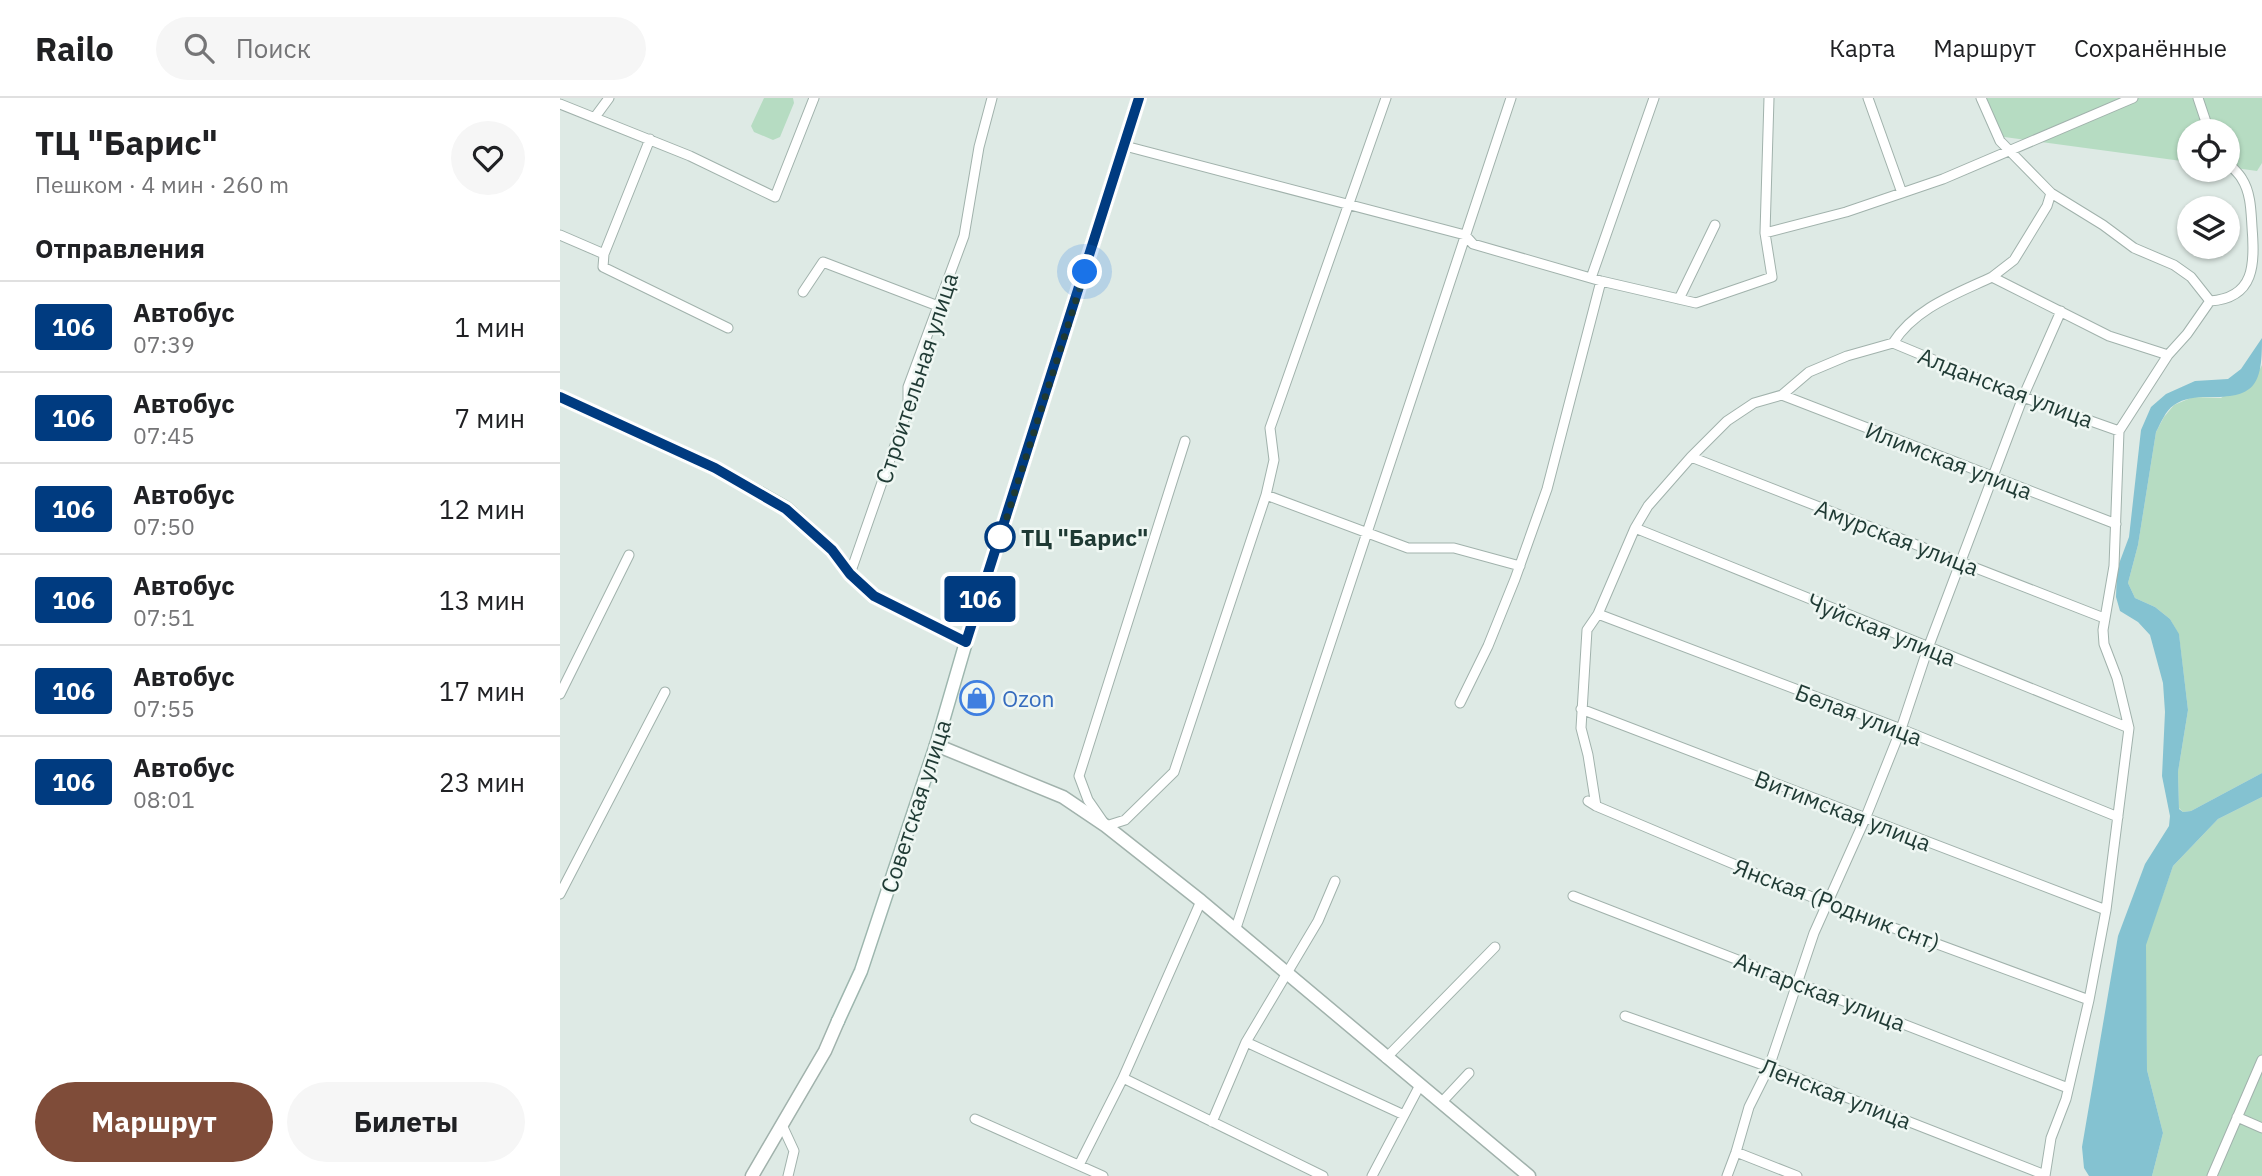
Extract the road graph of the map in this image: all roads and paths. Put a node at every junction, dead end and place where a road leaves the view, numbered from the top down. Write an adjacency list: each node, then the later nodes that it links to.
1 (609, 98): 14 (street)
2 (814, 98): 16 (street)
3 (992, 98): 33 (street, Строительная улица)
4 (1139, 98): 17 (main road, Советская улица)
5 (1386, 98): 22 (street)
6 (1511, 98): 26 (street)
7 (1654, 98): 29 (street)
8 (1769, 98): 24 (street)
9 (1868, 98): 20 (street)
10 (1980, 98): 18 (street)
11 (2133, 98): 18 (street)
12 (2198, 98): 15 (street)
13 (560, 104): 14 (street)
14 (595, 117): 16 (street)
15 (2205, 119)
16 (650, 139): 27 (street)
17 (1125, 146): 22 (street); 55 (main road, Советская улица)
18 (2010, 150): 20 (street); 21 (street)
19 (2240, 176): 32 (street)
20 (1902, 193): 24 (street)
21 (2050, 193): 28 (street); 32 (street)
22 (1350, 204): 26 (street); 45 (street)
23 (1715, 225): 31 (street)
24 (1765, 233): 31 (street)
25 (560, 235): 27 (street)
26 (1465, 235): 29 (street); 48 (street)
27 (604, 254): 35 (street)
28 (1992, 277): 34 (street); 36 (street)
29 (1596, 279): 31 (street); 51 (street)
30 (803, 292): 33 (street)
31 (1679, 299)
32 (2210, 301): 37 (street)
33 (938, 306): 52 (street, Строительная улица)
34 (2061, 312): 37 (street); 40 (street)
35 (728, 328)
36 (1893, 343): 38 (street); 40 (street, Алданская улица)
37 (2168, 355): 41 (street)
38 (1782, 396): 43 (street); 44 (street, Илимская улица)
39 (560, 397): 52 (main road)
40 (2023, 397): 41 (street, Алданская улица); 44 (street)
41 (2119, 431): 46 (street)
42 (1185, 440): 66 (street)
43 (1691, 457): 47 (street); 50 (street, Амурская улица)
44 (1993, 478): 46 (street, Илимская улица); 50 (street)
45 (1266, 495): 48 (street); 66 (street)
46 (2116, 524): 54 (street)
47 (1635, 528): 53 (street); 56 (street, Чуйская улица)
48 (1366, 532): 51 (street); 73 (street)
49 (629, 555): 58 (street)
50 (1961, 562): 54 (street, Амурская улица); 56 (street)
51 (1520, 566): 59 (street)
52 (850, 574): 55 (main road)
53 (1598, 614): 60 (street); 62 (street, Белая улица)
54 (2104, 618): 61 (street)
55 (966, 642): 63 (main road, Советская улица)
56 (1928, 648): 61 (street, Чуйская улица); 62 (street)
57 (665, 692): 68 (street)
58 (560, 694)
59 (1460, 703)
60 (1581, 709): 65 (street, Витимская улица); 71 (street, Янская (Родник снт))
61 (2129, 728): 64 (street)
62 (1901, 730): 64 (street, Белая улица); 65 (street)
63 (936, 745): 66 (main road); 92 (main road, Советская улица)
64 (2118, 817): 72 (street)
65 (1865, 819): 71 (street); 72 (street, Витимская улица)
66 (1106, 826): 70 (main road)
67 (1335, 881): 75 (street)
68 (560, 894)
69 (1573, 896): 76 (street, Ангарская улица)
70 (1201, 901): 73 (main road); 84 (street)
71 (1826, 903): 76 (street); 77 (street, Янская (Родник снт))
72 (2106, 910): 77 (street)
73 (1235, 930): 75 (main road)
74 (1495, 947): 80 (street)
75 (1287, 973): 79 (street); 80 (main road)
76 (1797, 982): 82 (street); 86 (street, Ангарская улица)
77 (2089, 1000): 86 (street)
78 (1625, 1016): 82 (street, Ленская улица)
79 (1247, 1042): 88 (street); 91 (street)
80 (1386, 1058): 85 (main road)
81 (2262, 1060): 89 (street)
82 (1769, 1067): 94 (street); 96 (street, Ленская улица)
83 (1469, 1073): 87 (street)
84 (1123, 1078): 91 (street); 95 (street)
85 (1420, 1085): 87 (main road); 88 (street)
86 (2068, 1088): 96 (street)
87 (1441, 1102): 103 (main road)
88 (1405, 1115): 102 (street)
89 (2237, 1117): 93 (street); 97 (street)
90 (975, 1119): 95 (street)
91 (1212, 1122): 101 (street)
92 (782, 1125): 98 (main road, Советская улица); 99 (street)
93 (2262, 1128)
94 (1737, 1152): 104 (street); 105 (street)
95 (1079, 1165): 100 (street)
96 (2045, 1175)
97 (2214, 1175)
98 (752, 1176)
99 (788, 1176)
100 (1103, 1176)
101 (1323, 1176)
102 (1372, 1176)
103 (1529, 1176)
104 (1727, 1176)
105 (1797, 1176)

